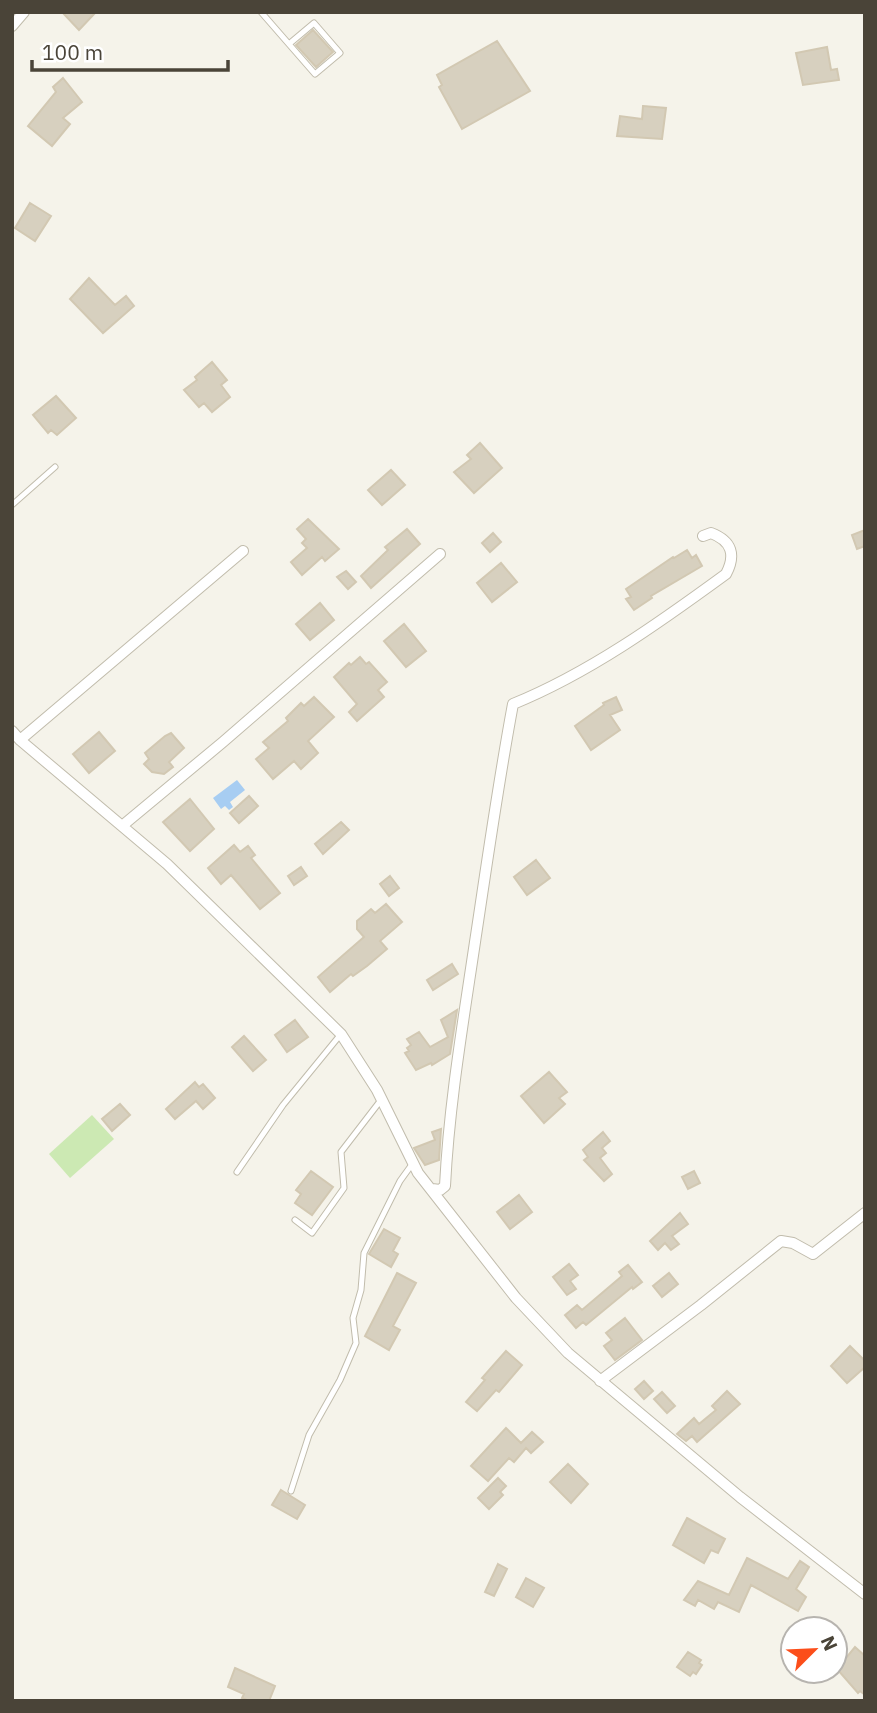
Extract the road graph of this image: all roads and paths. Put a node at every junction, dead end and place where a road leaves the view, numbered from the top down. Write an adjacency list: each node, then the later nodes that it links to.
1 (24, 12): 3 (street)
2 (261, 12): 4 (lane)
3 (12, 26)
4 (289, 44): 4 (lane)
5 (55, 467): 6 (lane)
6 (12, 505)
7 (703, 536): 17 (street)
8 (243, 551): 11 (street)
9 (440, 554): 12 (street)
10 (12, 731): 11 (street)
11 (20, 740): 12 (street)
12 (122, 826): 13 (street)
13 (341, 1034): 14 (street); 16 (lane)
14 (381, 1100): 15 (street); 19 (lane)
15 (413, 1163): 17 (street); 21 (lane)
16 (237, 1172)
17 (432, 1189): 20 (street)
18 (865, 1213): 20 (street)
19 (295, 1220)
20 (600, 1381): 22 (street)
21 (291, 1491)
22 (865, 1594)

